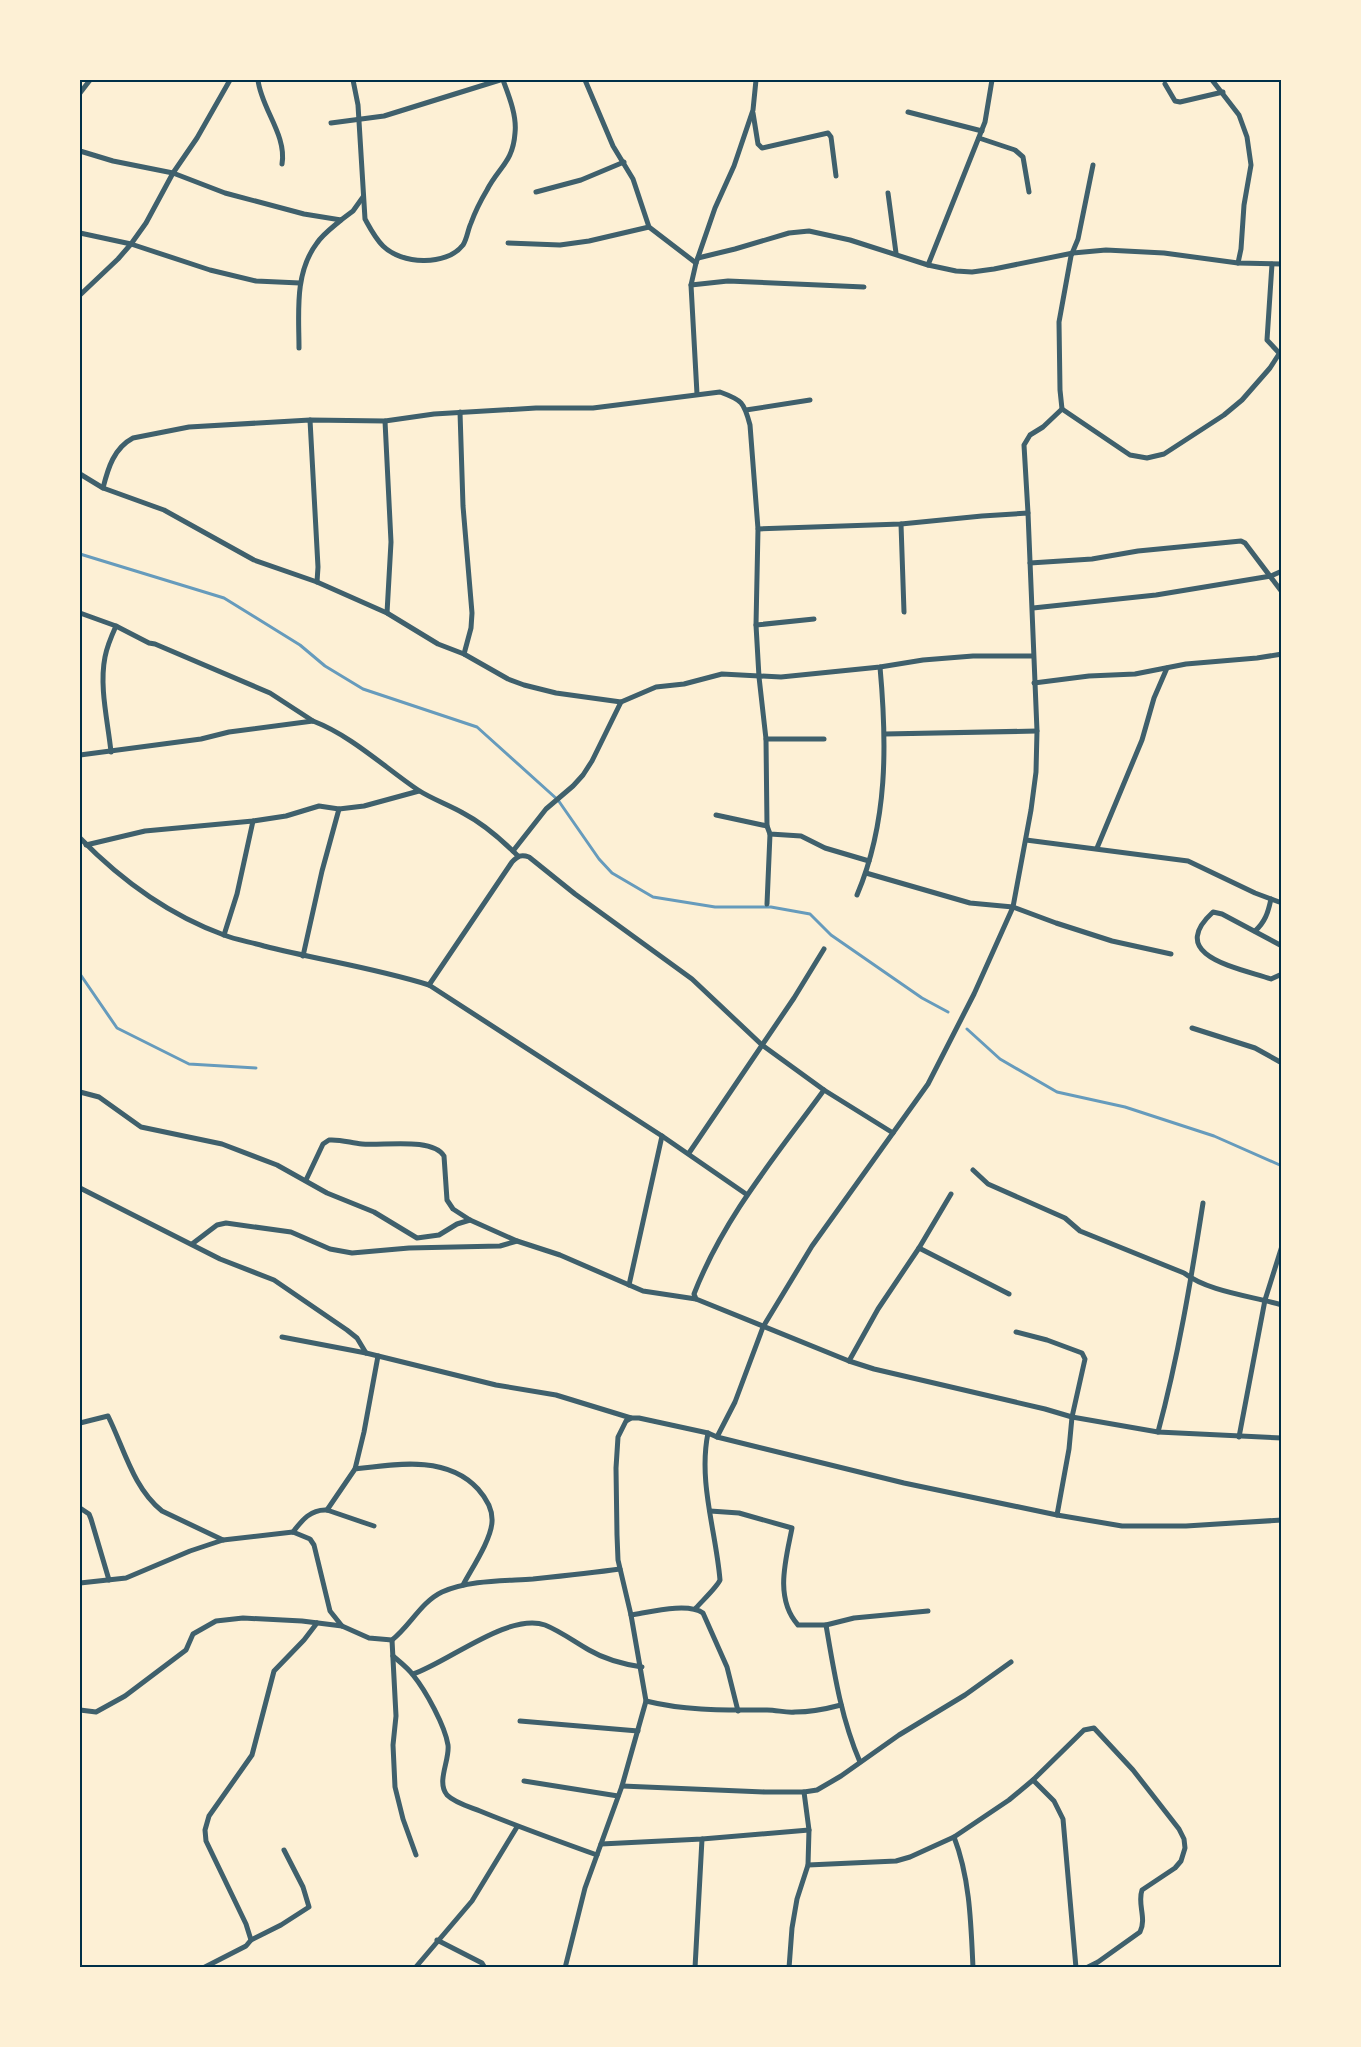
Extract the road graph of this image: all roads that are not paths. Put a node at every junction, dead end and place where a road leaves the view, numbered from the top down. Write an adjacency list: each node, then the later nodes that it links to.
1 (88, 80): 12 (street)
2 (230, 80): 23 (street)
3 (258, 80): 21 (street)
4 (352, 80): 15 (street)
5 (502, 80): 15 (street); 28 (street)
6 (585, 80): 20 (street)
7 (756, 80): 13 (street)
8 (992, 80): 17 (street)
9 (1212, 80): 11 (street)
10 (1165, 84): 11 (street)
11 (1223, 92): 37 (street)
12 (80, 93)
13 (753, 110): 24 (street); 36 (street)
14 (908, 112): 17 (street)
15 (358, 119): 16 (street); 28 (street)
16 (331, 123)
17 (982, 131): 18 (street)
18 (979, 138): 26 (street); 40 (street)
19 (80, 152): 23 (street)
20 (624, 162): 25 (street); 30 (street)
21 (282, 164)
22 (1093, 165): 34 (street)
23 (173, 173): 29 (street); 33 (street)
24 (836, 176)
25 (536, 192)
26 (1029, 192)
27 (888, 194): 35 (street)
28 (363, 197): 29 (street)
29 (341, 220): 41 (street)
30 (649, 228): 32 (street); 36 (street)
31 (80, 233): 33 (street)
32 (508, 243)
33 (131, 244): 41 (street); 44 (street)
34 (1073, 252): 37 (street); 40 (street); 49 (street)
35 (896, 253): 36 (street); 40 (street)
36 (697, 260): 42 (street)
37 (1238, 263): 38 (street)
38 (1272, 264): 39 (street); 46 (street)
39 (1281, 264)
40 (928, 265)
41 (300, 283): 45 (street)
42 (692, 285): 43 (street); 47 (street)
43 (864, 287)
44 (80, 295)
45 (299, 348)
46 (1280, 354): 49 (street)
47 (697, 394): 50 (street); 51 (street)
48 (810, 400): 50 (street)
49 (1062, 409): 56 (street)
50 (746, 410): 58 (street)
51 (460, 412): 53 (street); 71 (street)
52 (310, 420): 53 (street); 55 (street); 62 (street)
53 (385, 421): 65 (street)
54 (80, 474): 55 (street)
55 (103, 488): 62 (street)
56 (1028, 513): 57 (street); 59 (street)
57 (901, 524): 58 (street); 66 (street)
58 (758, 529): 69 (street)
59 (1030, 563): 61 (street); 64 (street)
60 (1281, 571): 61 (street)
61 (1271, 576): 63 (street); 64 (street)
62 (317, 582): 65 (street)
63 (1281, 592)
64 (1033, 608): 73 (street)
65 (387, 612): 71 (street)
66 (904, 612)
67 (80, 613): 70 (street)
68 (814, 619): 69 (street)
69 (756, 625): 76 (street)
70 (116, 626): 79 (street); 84 (street)
71 (464, 654): 78 (street)
72 (1281, 654): 75 (street)
73 (1033, 656): 74 (street); 77 (street)
74 (880, 667): 76 (street); 81 (street)
75 (1167, 668): 77 (street); 95 (street)
76 (759, 677): 78 (street); 83 (street)
77 (1034, 683): 80 (street)
78 (621, 702): 96 (street)
79 (314, 721): 84 (street); 86 (street)
80 (1037, 731): 81 (street); 93 (street)
81 (885, 734): 97 (street)
82 (824, 739): 83 (street)
83 (766, 740): 90 (street)
84 (111, 752): 85 (street)
85 (80, 754)
86 (419, 791): 87 (street); 96 (street)
87 (339, 809): 89 (street); 109 (street)
88 (716, 814): 90 (street)
89 (253, 821): 94 (street); 105 (street)
90 (767, 826): 91 (street)
91 (770, 834): 97 (street); 102 (street)
92 (80, 838): 94 (street)
93 (1026, 840): 95 (street); 103 (street)
94 (86, 844): 105 (street)
95 (1097, 848): 100 (street)
96 (516, 853): 111 (street); 113 (street)
97 (869, 861): 98 (street)
98 (866, 873): 99 (street); 103 (street)
99 (857, 895)
100 (1271, 899): 101 (street); 104 (street)
101 (1281, 903)
102 (767, 904)
103 (1013, 907): 108 (street); 117 (street)
104 (1255, 931): 106 (street); 110 (street)
105 (224, 935): 109 (street)
106 (1281, 946)
107 (824, 949): 113 (street)
108 (1171, 954)
109 (303, 956): 111 (street)
110 (1281, 974)
111 (429, 985): 118 (street)
112 (1192, 1028): 114 (street)
113 (762, 1045): 115 (street); 119 (street)
114 (1281, 1063)
115 (824, 1090): 117 (street); 123 (street)
116 (80, 1092): 121 (street)
117 (893, 1133): 137 (street)
118 (662, 1136): 119 (street); 132 (street)
119 (689, 1153): 123 (street)
120 (973, 1170): 131 (street)
121 (306, 1180): 126 (street); 126 (street)
122 (80, 1188): 128 (street)
123 (746, 1194): 134 (street)
124 (951, 1194): 130 (street)
125 (1203, 1203): 131 (street)
126 (470, 1220): 127 (street)
127 (517, 1241): 128 (street); 132 (street)
128 (192, 1244): 140 (street)
129 (1281, 1246): 135 (street)
130 (919, 1248): 133 (street); 142 (street)
131 (1191, 1279): 135 (street); 146 (street)
132 (629, 1285): 134 (street)
133 (1009, 1294)
134 (696, 1299): 137 (street)
135 (1265, 1300): 136 (street); 149 (street)
136 (1281, 1305)
137 (763, 1327): 142 (street); 148 (street)
138 (1016, 1332): 143 (street)
139 (282, 1337): 140 (street)
140 (366, 1353): 141 (street)
141 (378, 1356): 144 (street); 151 (street)
142 (849, 1361): 143 (street)
143 (1072, 1417): 146 (street); 155 (street)
144 (631, 1418): 147 (street); 160 (street)
145 (80, 1423): 159 (street)
146 (1158, 1432): 149 (street)
147 (708, 1433): 148 (street); 154 (street)
148 (717, 1437): 155 (street)
149 (1239, 1437): 150 (street)
150 (1281, 1438)
151 (355, 1469): 153 (street); 163 (street)
152 (80, 1508): 161 (street)
153 (327, 1510): 157 (street); 158 (street)
154 (710, 1511): 164 (street); 168 (street)
155 (1057, 1515): 156 (street)
156 (1281, 1520)
157 (374, 1526)
158 (293, 1532): 159 (street); 169 (street)
159 (223, 1540): 161 (street)
160 (620, 1569): 163 (street); 166 (street)
161 (110, 1580): 162 (street)
162 (80, 1583)
163 (463, 1585): 170 (street)
164 (696, 1608): 166 (street); 178 (street)
165 (928, 1611): 168 (street)
166 (631, 1615): 173 (street)
167 (317, 1623): 169 (street); 177 (street); 196 (street)
168 (826, 1625): 176 (street)
169 (342, 1626): 170 (street)
170 (392, 1640): 171 (street)
171 (393, 1656): 174 (street); 193 (street)
172 (1011, 1662): 181 (street)
173 (642, 1667): 174 (street); 175 (street)
174 (413, 1674): 187 (street)
175 (646, 1701): 178 (street); 180 (street)
176 (841, 1705): 178 (street); 181 (street)
177 (80, 1710)
178 (738, 1711)
179 (520, 1721): 180 (street)
180 (638, 1731): 184 (street)
181 (860, 1762): 185 (street)
182 (1033, 1780): 189 (street); 205 (street); 206 (street)
183 (524, 1781): 186 (street)
184 (622, 1786): 185 (street); 186 (street)
185 (804, 1792): 188 (street)
186 (618, 1796): 191 (street)
187 (517, 1827): 194 (street); 197 (street)
188 (809, 1830): 190 (street); 195 (street)
189 (954, 1837): 195 (street); 204 (street)
190 (702, 1839): 191 (street); 202 (street)
191 (601, 1844): 194 (street)
192 (284, 1850): 196 (street)
193 (416, 1855)
194 (597, 1855): 201 (street)
195 (808, 1865): 203 (street)
196 (251, 1940): 198 (street)
197 (437, 1940): 199 (street); 200 (street)
198 (203, 1968)
199 (416, 1968)
200 (485, 1968)
201 (565, 1968)
202 (695, 1968)
203 (789, 1968)
204 (973, 1968)
205 (1076, 1968)
206 (1086, 1968)

